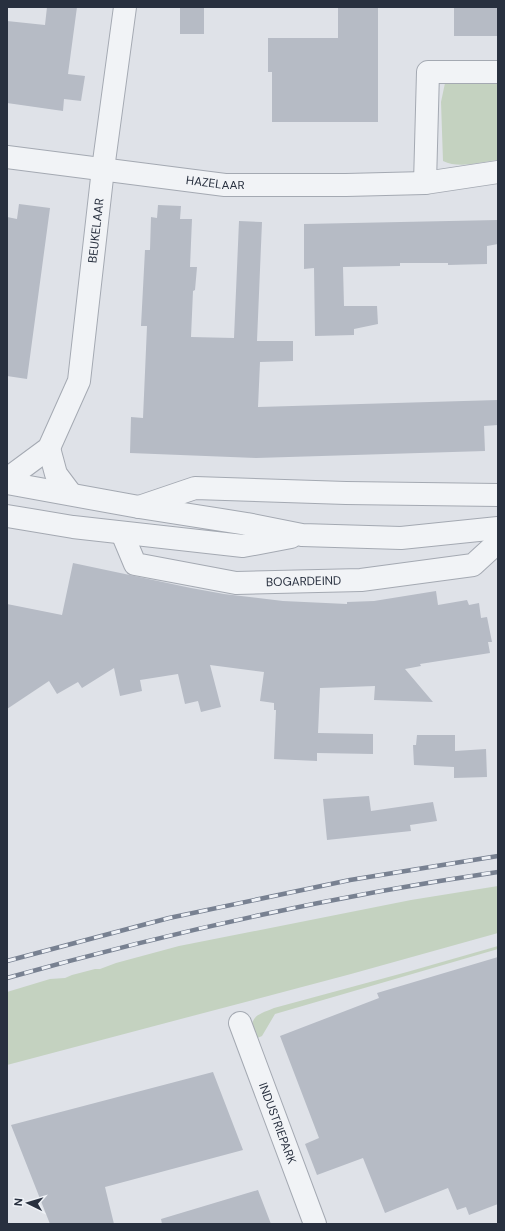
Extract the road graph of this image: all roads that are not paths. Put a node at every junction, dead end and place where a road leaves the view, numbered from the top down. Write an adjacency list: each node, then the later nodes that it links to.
1 (125, 7): 4 (street, BEUKELAAR)
2 (498, 72): 6 (street)
3 (7, 157): 4 (street, HAZELAAR)
4 (103, 169): 6 (street, HAZELAAR); 7 (street, BEUKELAAR)
5 (498, 172): 6 (street, HAZELAAR)
6 (426, 183)
7 (49, 448): 8 (street, BEUKELAAR); 10 (street)
8 (7, 479)
9 (7, 482): 10 (street)
10 (71, 494): 12 (street)
11 (498, 495): 12 (street)
12 (139, 507): 16 (street)
13 (7, 516): 15 (street)
14 (498, 528): 16 (street)
15 (122, 533): 16 (street); 17 (street, BOGARDEIND)
16 (302, 535)
17 (498, 542)
18 (240, 1023): 19 (street, INDUSTRIEPARK)
19 (315, 1224)

